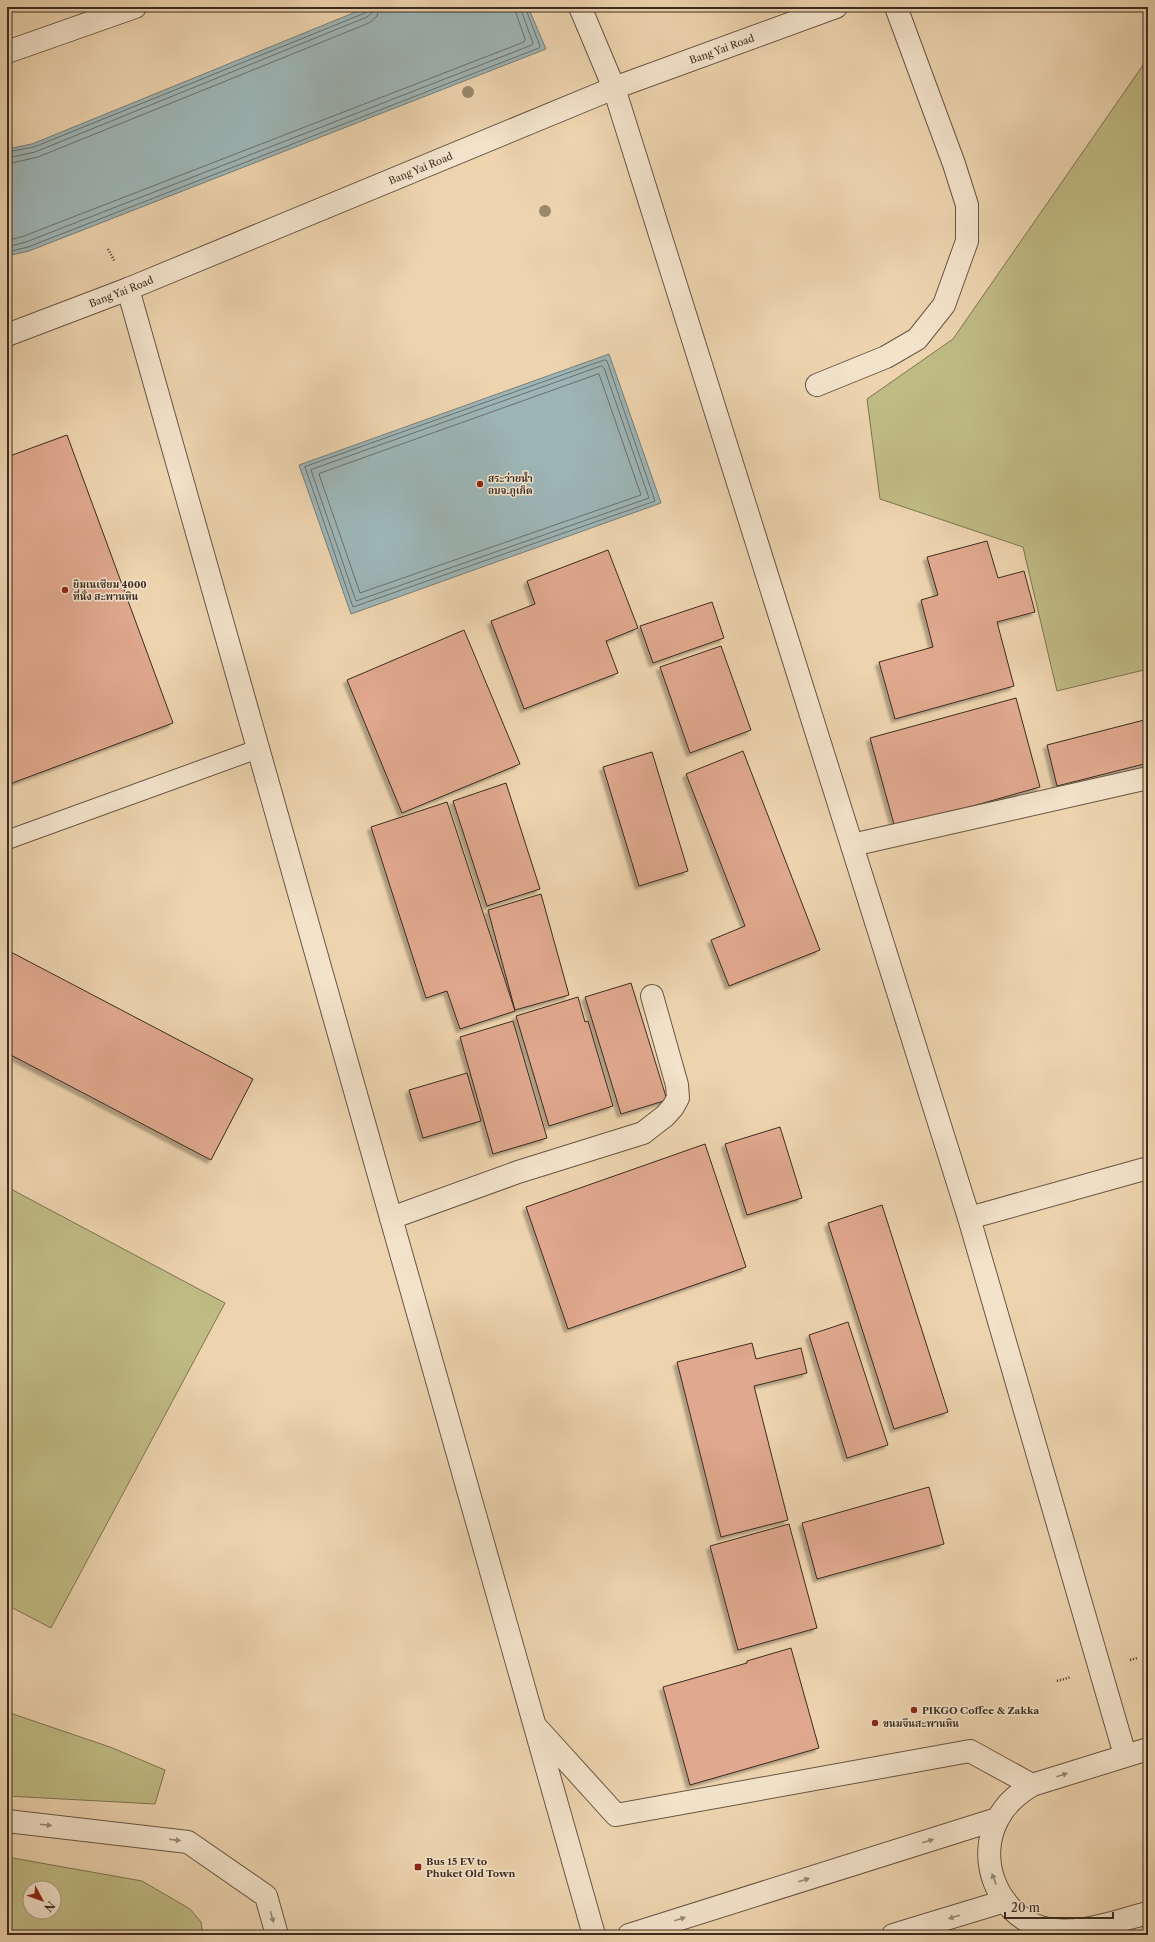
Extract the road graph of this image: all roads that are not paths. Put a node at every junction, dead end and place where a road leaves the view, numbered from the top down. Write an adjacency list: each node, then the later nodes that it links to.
1 (135, 7): 5 (street)
2 (580, 7): 6 (street)
3 (836, 7): 6 (street, Bang Yai Road)
4 (896, 7): 9 (street)
5 (7, 52)
6 (614, 88): 7 (street, Bang Yai Road); 13 (street)
7 (128, 289): 8 (street, Bang Yai Road); 10 (street)
8 (7, 335)
9 (818, 385)
10 (258, 749): 12 (lane); 16 (street)
11 (1148, 778): 13 (street)
12 (7, 840)
13 (852, 845): 17 (street)
14 (652, 996): 16 (street)
15 (1148, 1168): 17 (street)
16 (391, 1218): 18 (street)
17 (969, 1218): 20 (street)
18 (534, 1725): 21 (street); 27 (street)
19 (1148, 1749): 20 (street)
20 (1125, 1755): 21 (street, one-way to 20)
21 (1032, 1785): 22 (street)
22 (997, 1819): 24 (street, one-way to 22); 28 (street, one-way to 22)
23 (7, 1821): 26 (street, one-way to 26)
24 (1005, 1901): 25 (street); 29 (street, one-way to 29)
25 (1148, 1913)
26 (277, 1935)
27 (594, 1935)
28 (629, 1935)
29 (893, 1935)

